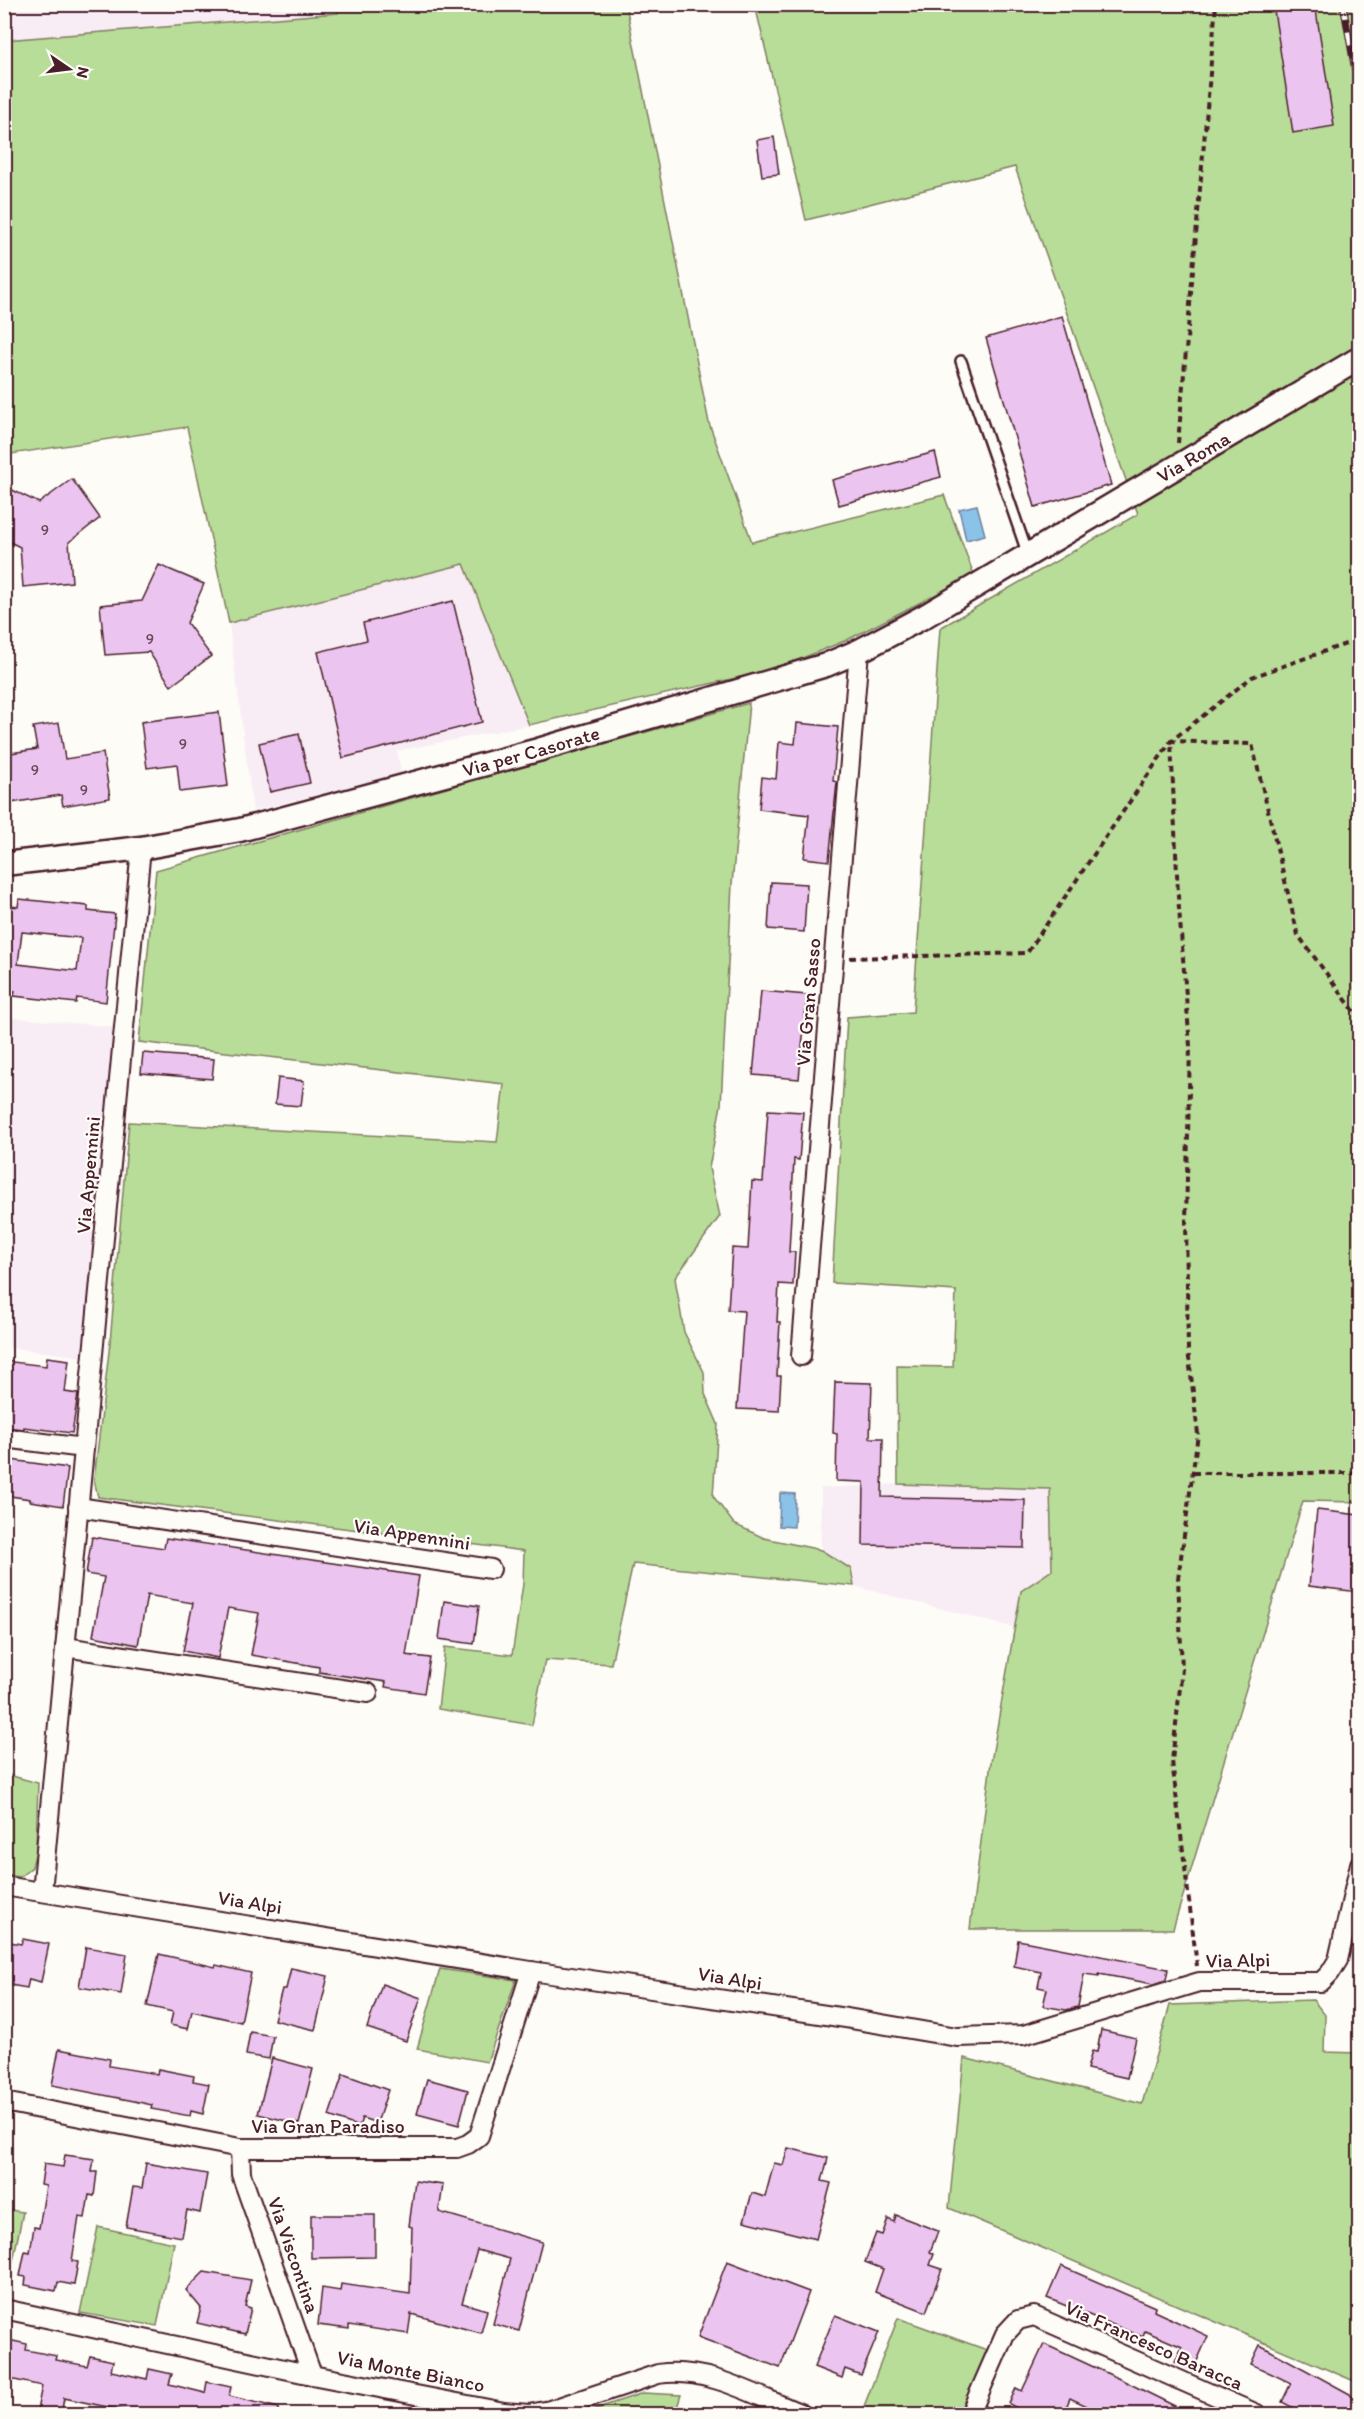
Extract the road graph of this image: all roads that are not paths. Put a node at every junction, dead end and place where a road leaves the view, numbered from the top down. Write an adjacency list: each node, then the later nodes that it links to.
1 (1359, 358): 3 (street, Via Roma)
2 (961, 361): 3 (lane)
3 (1028, 555): 4 (street, Via per Casorate)
4 (859, 651): 5 (street, Via per Casorate); 7 (street, Via Gran Sasso)
5 (141, 848): 6 (street, Via per Casorate); 9 (street, Via Appennini)
6 (4, 864)
7 (801, 1356)
8 (4, 1438): 9 (street)
9 (84, 1448): 10 (street, Via Appennini)
10 (78, 1507): 11 (street, Via Appennini); 12 (street, Via Appennini)
11 (491, 1569)
12 (65, 1647): 13 (street); 16 (street, Via Appennini)
13 (368, 1693)
14 (1359, 1864): 17 (street, Via Alpi)
15 (4, 1886): 16 (street, Via Alpi)
16 (42, 1892): 17 (street, Via Alpi)
17 (531, 1971): 19 (street, Via Gran Paradiso)
18 (4, 2102): 19 (street, Via Gran Paradiso)
19 (240, 2148): 21 (street, Via Viscontina)
20 (4, 2309): 21 (street, Via Monte Bianco)
21 (312, 2375): 22 (street, Via Monte Bianco)
22 (802, 2415)
23 (970, 2415): 24 (street, Via Francesco Baracca)
24 (1257, 2415)

